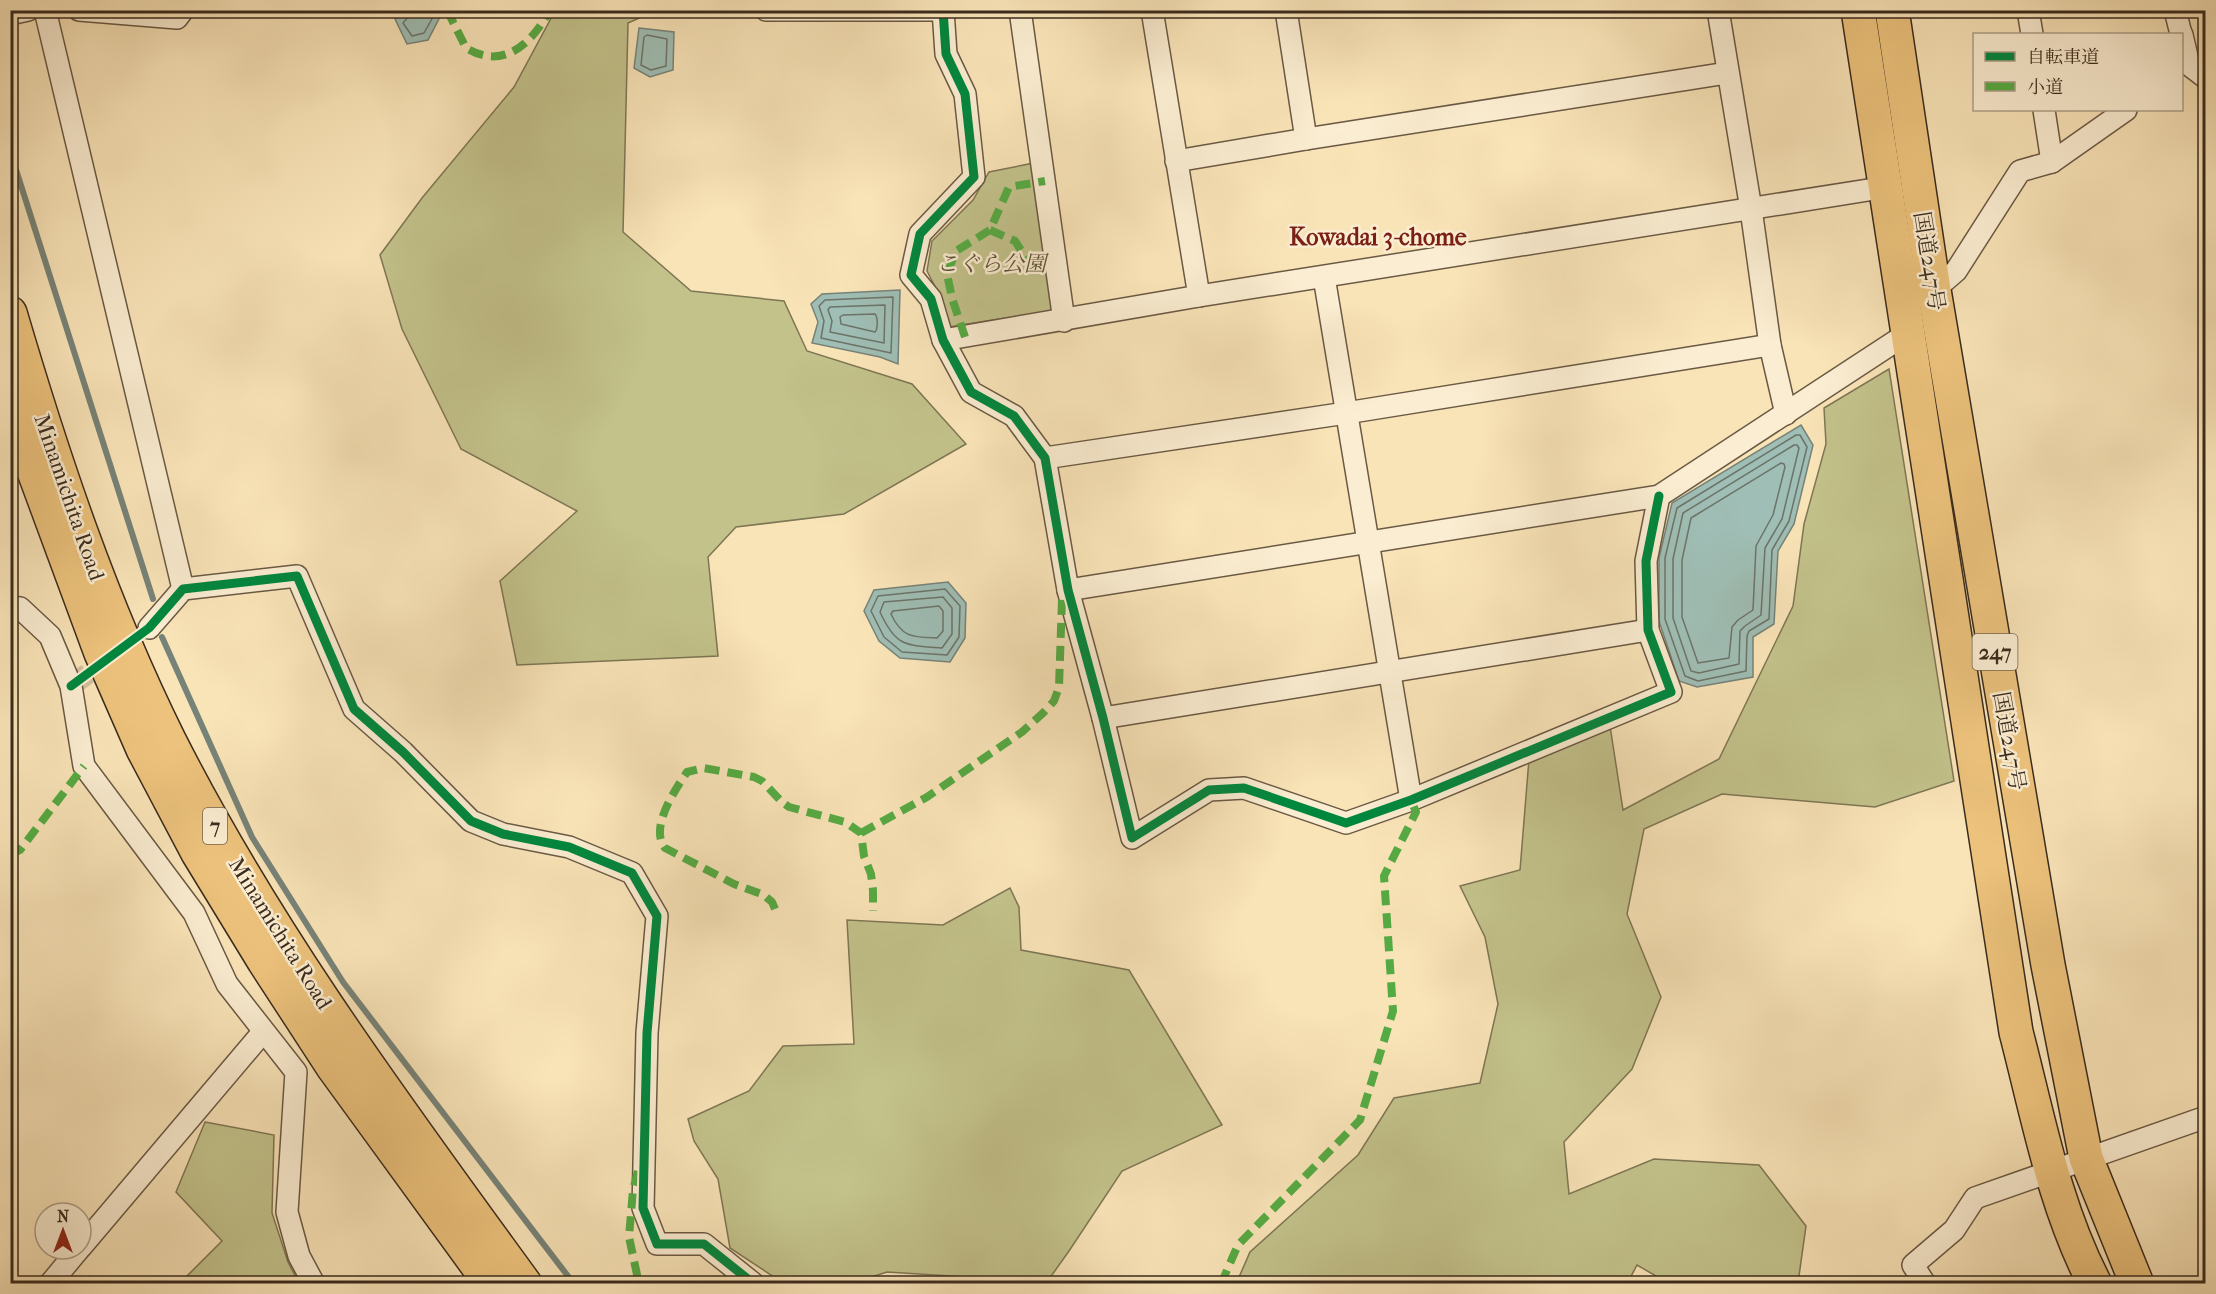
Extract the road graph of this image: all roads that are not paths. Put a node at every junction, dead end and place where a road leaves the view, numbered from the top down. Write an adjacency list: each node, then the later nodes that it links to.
1 (28, 10): 16 (street)
2 (45, 10): 43 (street)
3 (79, 10): 4 (street)
4 (183, 10)
5 (766, 10): 6 (street)
6 (934, 10)
7 (943, 10): 35 (street)
8 (1020, 10): 33 (street)
9 (1152, 10): 25 (street)
10 (1286, 10): 24 (street)
11 (1718, 10): 21 (street)
12 (1858, 10): 27 (highway, 国道247号 / 247)
13 (1892, 10): 30 (highway, 国道247号 / 247)
14 (2028, 10): 17 (street)
15 (2175, 10): 18 (street)
16 (10, 14)
17 (2031, 33)
18 (2181, 33)
19 (2183, 42): 20 (street)
20 (2192, 71)
21 (1727, 73): 24 (street); 28 (street)
22 (2044, 111): 26 (street)
23 (2125, 111): 26 (street)
24 (1306, 139): 25 (street)
25 (1176, 161): 31 (street)
26 (2052, 162): 30 (street)
27 (1887, 187): 28 (street); 34 (highway, 国道247号 / 247)
28 (1751, 209): 29 (street); 36 (street)
29 (1324, 277): 31 (street); 38 (street)
30 (1934, 290): 53 (highway, 国道247号 / 247)
31 (1199, 296): 33 (street)
32 (10, 313): 60 (highway, Minamichita Road / 7)
33 (1064, 321): 35 (street)
34 (1908, 333): 39 (street); 54 (highway, 国道247号 / 247)
35 (943, 340): 40 (street)
36 (1770, 345): 38 (street); 39 (street)
37 (10, 398): 59 (highway, Minamichita Road / 7)
38 (1346, 413): 40 (street); 42 (street)
39 (1786, 414): 41 (street)
40 (1045, 458): 44 (street)
41 (1659, 496): 42 (street); 47 (street)
42 (1368, 542): 44 (street); 48 (street)
43 (183, 589): 46 (street); 61 (street)
44 (1068, 590): 49 (street)
45 (10, 607): 51 (street)
46 (149, 628)
47 (1648, 630): 48 (street); 50 (street)
48 (1390, 672): 49 (street); 50 (street)
49 (1103, 718): 50 (street)
50 (1411, 800)
51 (263, 1032): 55 (street); 58 (street)
52 (2205, 1117): 53 (street)
53 (2086, 1158): 54 (street); 64 (highway, 国道247号 / 247)
54 (2052, 1170): 62 (street); 63 (highway, 国道247号 / 247)
55 (93, 1233)
56 (69, 1261): 57 (street)
57 (50, 1284)
58 (314, 1284)
59 (491, 1284)
60 (525, 1284)
61 (754, 1284)
62 (1925, 1284)
63 (2095, 1284)
64 (2137, 1284)

